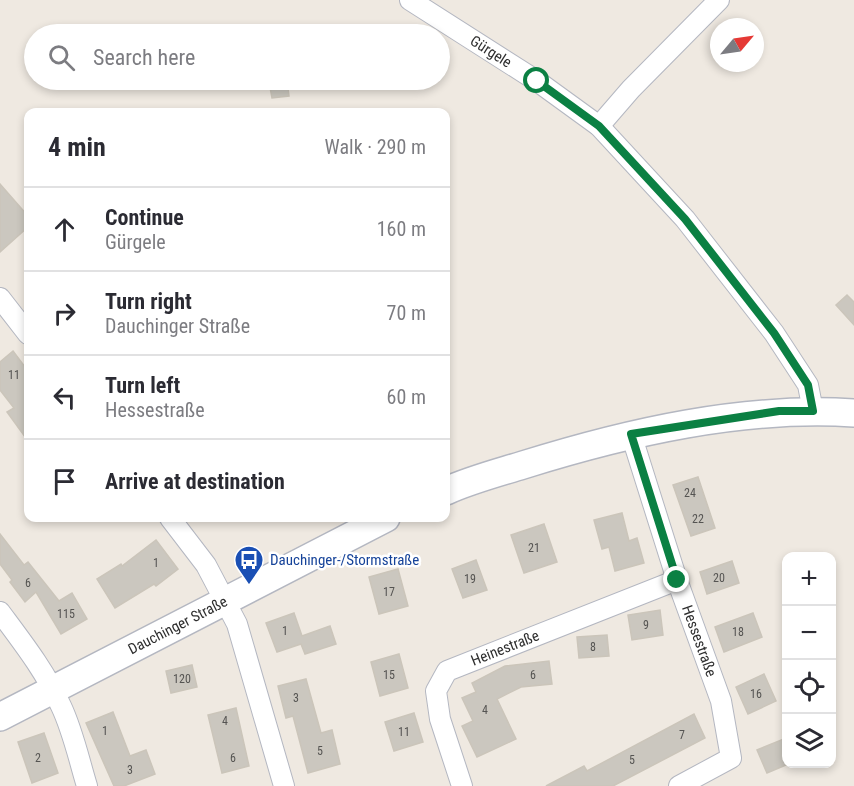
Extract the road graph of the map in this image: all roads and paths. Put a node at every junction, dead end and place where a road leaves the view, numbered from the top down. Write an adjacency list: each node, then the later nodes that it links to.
1 (410, 0): 3 (street, Gürgele)
2 (719, 0): 5 (street)
3 (448, 24)
4 (450, 26): 5 (street, Gürgele)
5 (599, 126): 8 (street, Gürgele)
6 (0, 298): 7 (street)
7 (24, 329)
8 (813, 411): 9 (main road); 10 (main road)
9 (854, 412)
10 (631, 434): 11 (main road); 14 (street, Hessestraße)
11 (450, 490)
12 (173, 522): 15 (street)
13 (378, 522): 15 (main road, Dauchinger Straße)
14 (677, 580): 21 (street, Heinestraße); 22 (street, Hessestraße)
15 (225, 599): 17 (main road, Dauchinger Straße); 20 (street)
16 (0, 612): 17 (street)
17 (54, 691): 18 (main road, Dauchinger Straße); 19 (street)
18 (0, 717)
19 (87, 786)
20 (284, 786)
21 (462, 786)
22 (679, 786)

